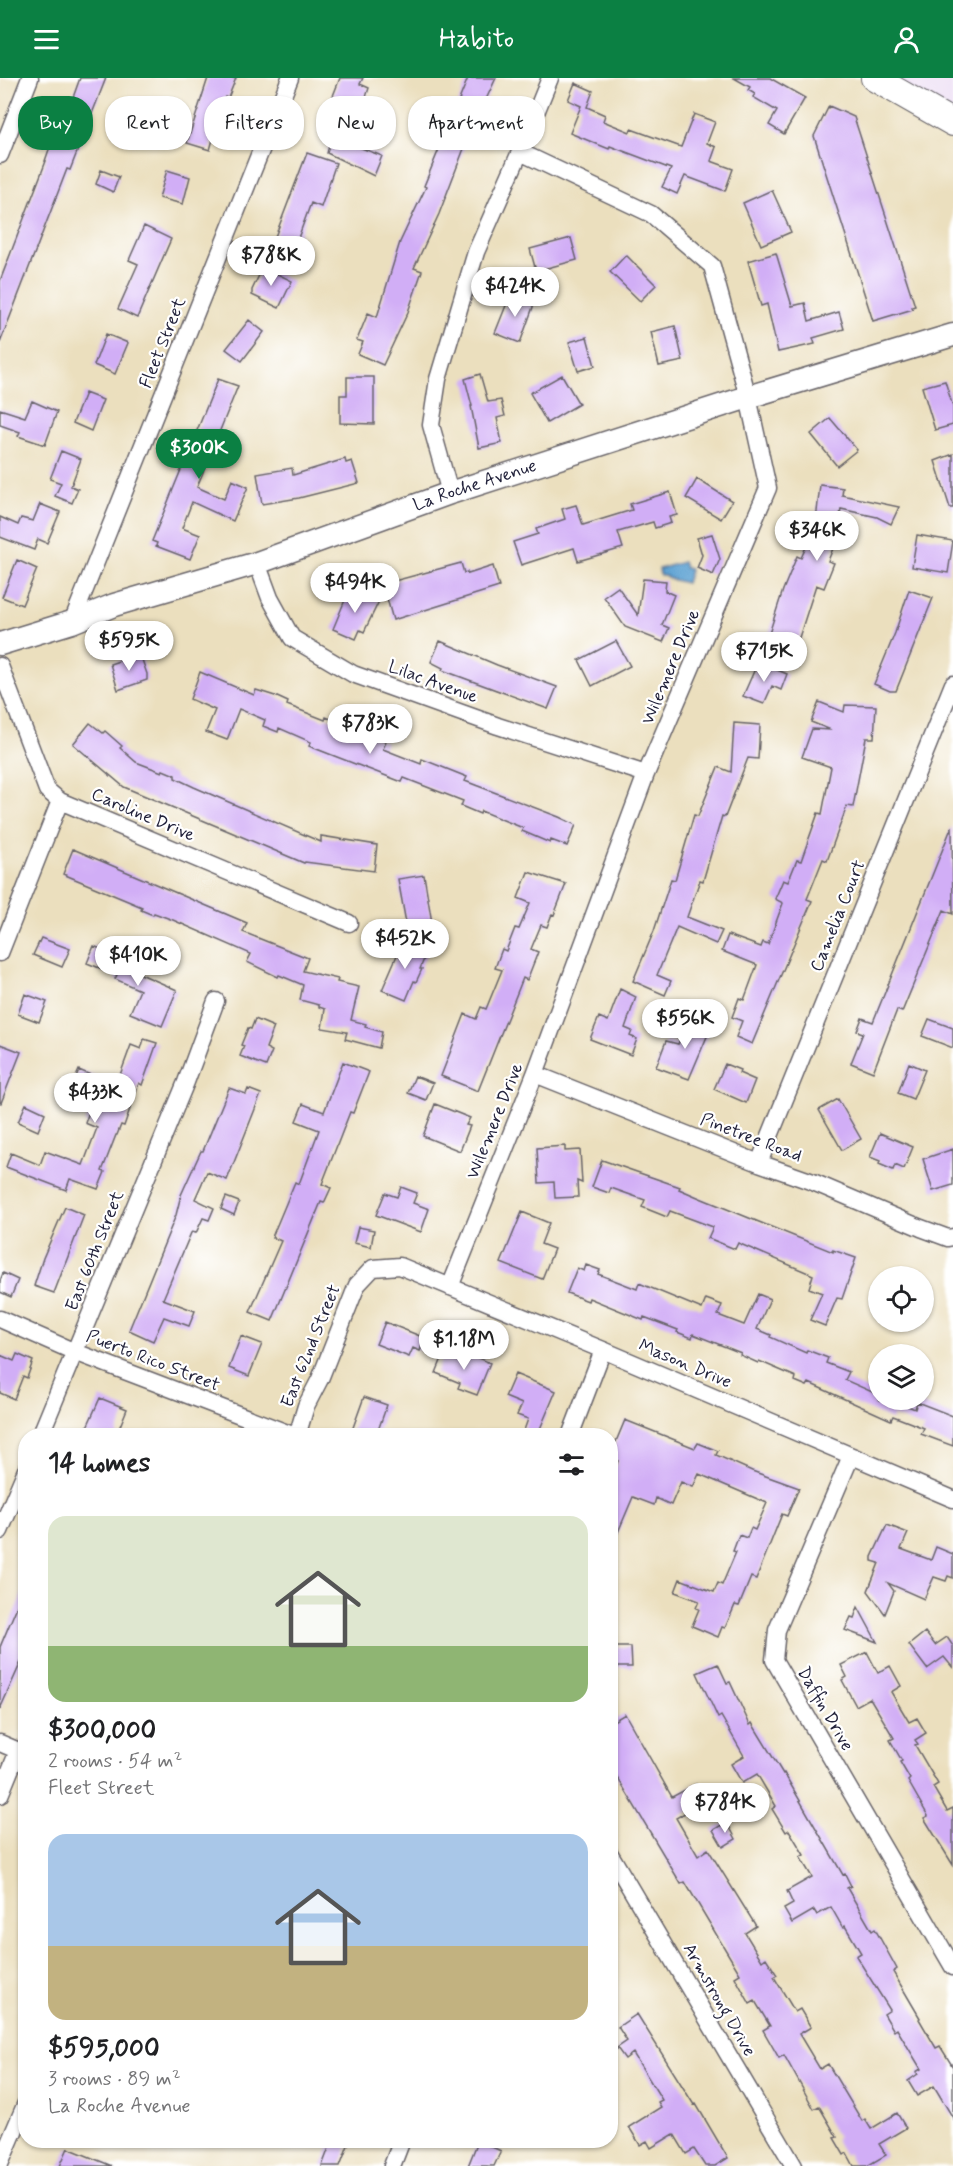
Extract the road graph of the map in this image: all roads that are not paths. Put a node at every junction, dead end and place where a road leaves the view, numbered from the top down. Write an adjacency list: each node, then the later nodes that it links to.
1 (30, 78): 7 (street)
2 (290, 78): 12 (street, Fleet Street)
3 (550, 78): 6 (street)
4 (874, 78): 5 (main road)
5 (953, 123)
6 (520, 152): 9 (street, Wilemere Drive); 10 (street)
7 (0, 155)
8 (953, 335): 9 (main road, La Roche Avenue)
9 (748, 398): 10 (main road, La Roche Avenue); 16 (street, Wilemere Drive)
10 (450, 493): 11 (main road, La Roche Avenue)
11 (257, 563): 12 (main road, La Roche Avenue); 16 (street, Lilac Avenue)
12 (72, 622): 13 (main road, La Roche Avenue)
13 (0, 644)
14 (0, 666): 17 (street, Caroline Drive)
15 (953, 684): 22 (street, Camelia Court)
16 (646, 774): 21 (street, Wilemere Drive)
17 (60, 801): 18 (street, Caroline Drive); 19 (street)
18 (349, 923)
19 (0, 953)
20 (216, 1001): 28 (street, East 60th Street)
21 (536, 1074): 22 (street, Pinetree Road); 25 (street, Wilemere Drive)
22 (759, 1163): 23 (street, Pinetree Road)
23 (953, 1237)
24 (400, 1266): 25 (street, Mason Drive); 31 (street, East 62nd Street)
25 (450, 1287): 27 (street, Mason Drive)
26 (0, 1319): 28 (street, Puerto Rico Street)
27 (603, 1350): 32 (street); 33 (street, Mason Drive)
28 (75, 1352): 29 (street, East 60th Street); 30 (street, Puerto Rico Street)
29 (43, 1428)
30 (275, 1428)
31 (299, 1428)
32 (573, 1428)
33 (851, 1456): 35 (street, Mason Drive); 42 (street, Daffin Drive)
34 (18, 1489): 36 (street)
35 (953, 1499)
36 (0, 1531)
37 (0, 1743): 38 (street)
38 (18, 1751)
39 (18, 1761): 40 (street)
40 (0, 1795)
41 (618, 1868): 47 (street, Armstrong Drive)
42 (953, 1967)
43 (18, 2122): 45 (street)
44 (399, 2148): 46 (street)
45 (0, 2164)
46 (392, 2166)
47 (794, 2166)

